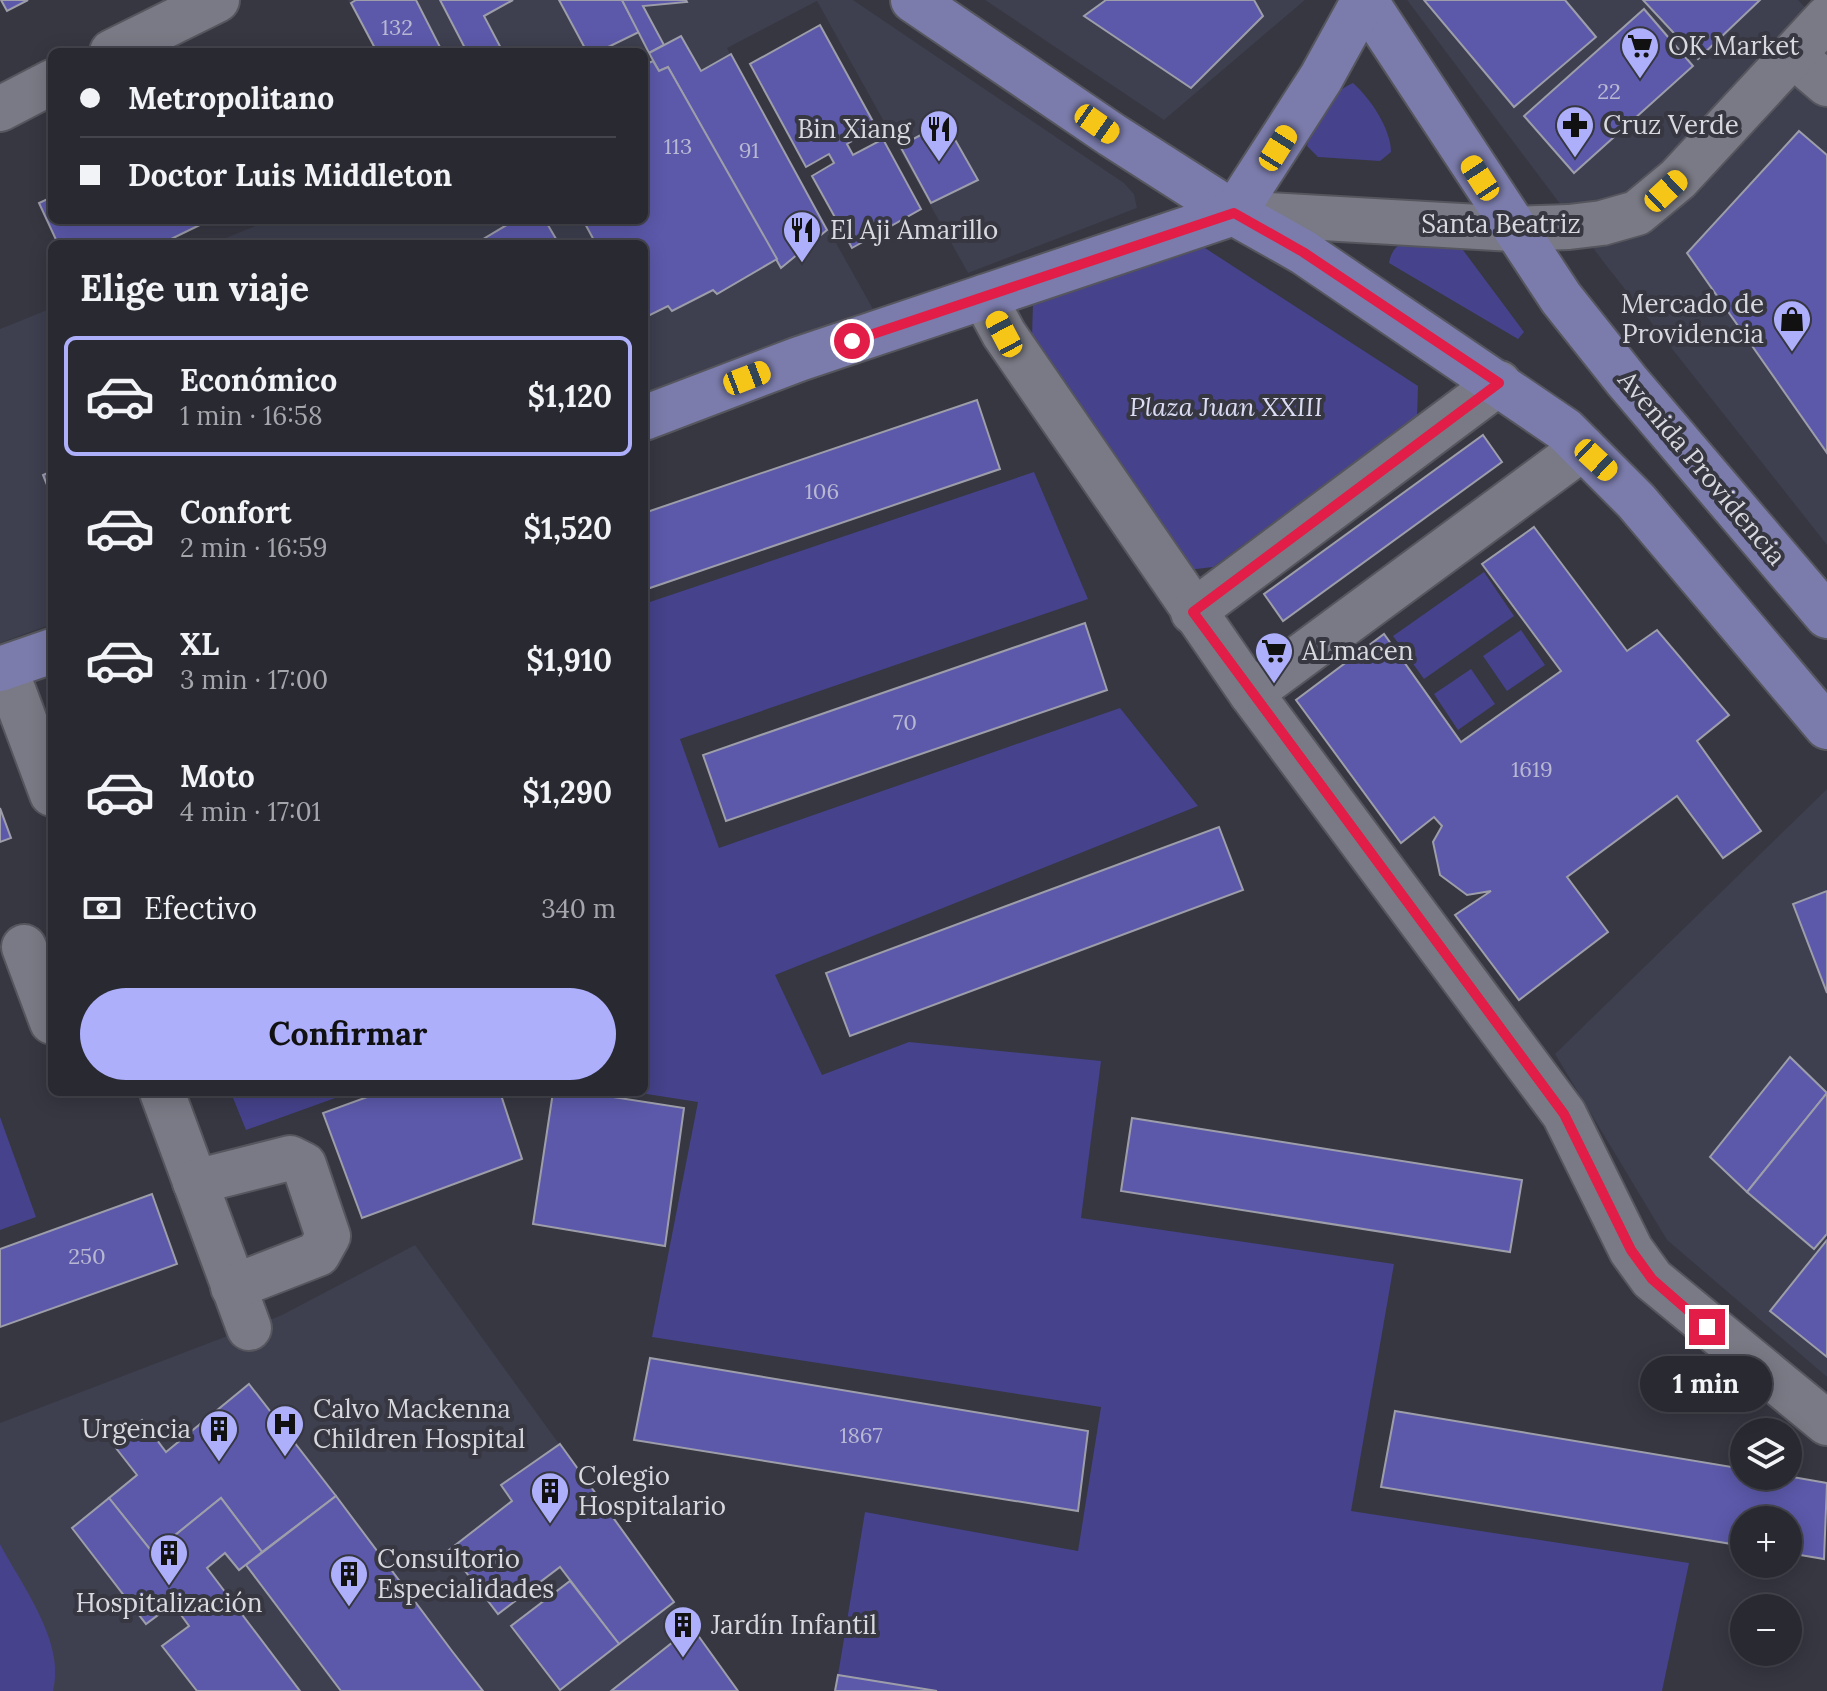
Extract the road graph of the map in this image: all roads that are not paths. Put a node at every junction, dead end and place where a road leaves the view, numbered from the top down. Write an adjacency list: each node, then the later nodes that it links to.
1 (217, 0): 5 (street)
2 (913, 0): 10 (main road)
3 (1364, 0): 10 (main road); 11 (main road, Avenida Providencia)
4 (1827, 18): 6 (street, Santa Beatriz)
5 (120, 48)
6 (1794, 56): 8 (street); 11 (street, Santa Beatriz)
7 (48, 84): 9 (street)
8 (1827, 84)
9 (0, 109)
10 (1234, 213): 11 (street, Santa Beatriz); 12 (main road); 13 (main road)
11 (1513, 229): 17 (main road, Avenida Providencia)
12 (984, 297): 14 (main road); 16 (street)
13 (1499, 383): 15 (main road); 16 (street)
14 (648, 416)
15 (1583, 448): 20 (street); 22 (main road)
16 (1193, 612): 20 (street)
17 (1827, 616)
18 (48, 652): 19 (main road)
19 (3, 668): 21 (street)
20 (1251, 693): 30 (street)
21 (40, 727): 23 (street)
22 (1827, 727)
23 (48, 772)
24 (24, 947): 25 (street)
25 (48, 1011)
26 (163, 1096): 27 (street)
27 (195, 1182): 28 (street); 28 (street)
28 (233, 1287): 29 (street)
29 (249, 1328)
30 (1827, 1423)

